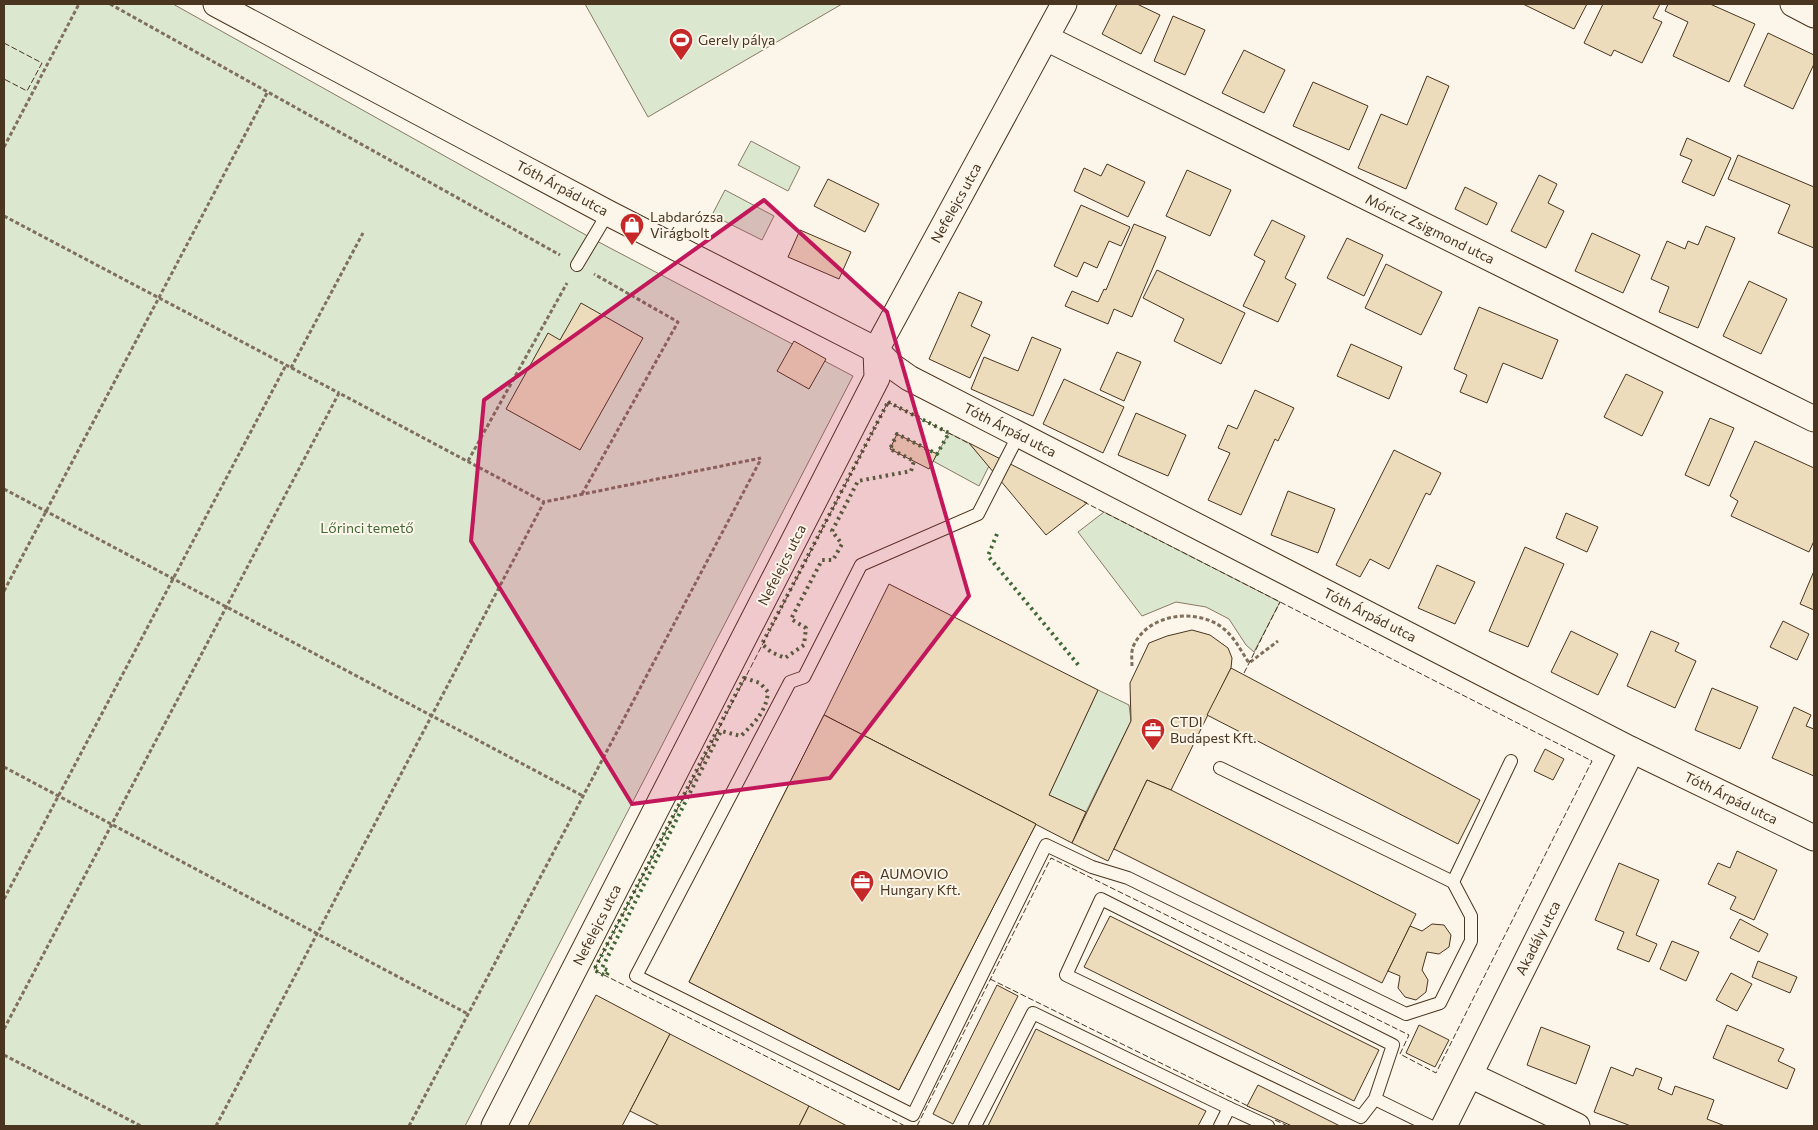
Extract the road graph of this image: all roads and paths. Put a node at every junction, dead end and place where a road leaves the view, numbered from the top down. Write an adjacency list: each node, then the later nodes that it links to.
1 (79, 4): 9 (path)
2 (110, 4): 8 (path)
3 (216, 4): 10 (street, Tóth Árpád utca)
4 (1064, 4): 7 (street, Nefelejcs utca)
5 (1793, 4): 6 (street)
6 (1814, 15)
7 (1046, 38): 15 (street, Nefelejcs utca); 19 (street, Móricz Zsigmond utca)
8 (267, 93): 13 (path); 14 (path)
9 (4, 147)
10 (608, 212): 13 (lane); 15 (street, Tóth Árpád utca)
11 (4, 216): 14 (path)
12 (362, 233): 17 (path)
13 (577, 265): 21 (path); 23 (path)
14 (158, 298): 16 (path); 25 (path)
15 (876, 350): 20 (street, Tóth Árpád utca); 52 (street, Nefelejcs utca)
16 (286, 365): 17 (path); 26 (path)
17 (291, 368): 18 (path)
18 (339, 393): 21 (path); 28 (path)
19 (1814, 419)
20 (1019, 434): 32 (street, Tóth Árpád utca); 40 (lane)
21 (468, 461): 24 (path)
22 (4, 489): 25 (path)
23 (582, 494): 24 (path); 37 (path)
24 (544, 502): 31 (path)
25 (46, 511): 26 (path); 27 (path)
26 (173, 579): 28 (path); 36 (path)
27 (4, 591)
28 (226, 607): 31 (path); 38 (path)
29 (1278, 641): 30 (path)
30 (1132, 666)
31 (431, 716): 37 (path); 42 (path)
32 (1632, 750): 39 (street, Tóth Árpád utca); 46 (street, Akadály utca)
33 (1511, 761): 40 (lane)
34 (4, 767): 36 (path)
35 (1220, 768): 40 (lane)
36 (58, 796): 38 (path); 41 (path)
37 (583, 796): 43 (path)
38 (112, 824): 42 (path); 44 (path)
39 (1814, 838)
40 (1453, 882)
41 (4, 899)
42 (317, 934): 43 (path); 50 (path)
43 (468, 1014): 51 (path)
44 (4, 1029)
45 (4, 1055): 49 (path)
46 (1470, 1075): 57 (street, Akadály utca); 58 (street)
47 (1375, 1099): 47 (lane); 56 (lane)
48 (1229, 1108): 53 (lane); 54 (lane); 55 (lane)
49 (141, 1126)
50 (216, 1126)
51 (409, 1126)
52 (494, 1126)
53 (975, 1126)
54 (1220, 1126)
55 (1268, 1126)
56 (1430, 1126)
57 (1444, 1126)
58 (1577, 1126)

